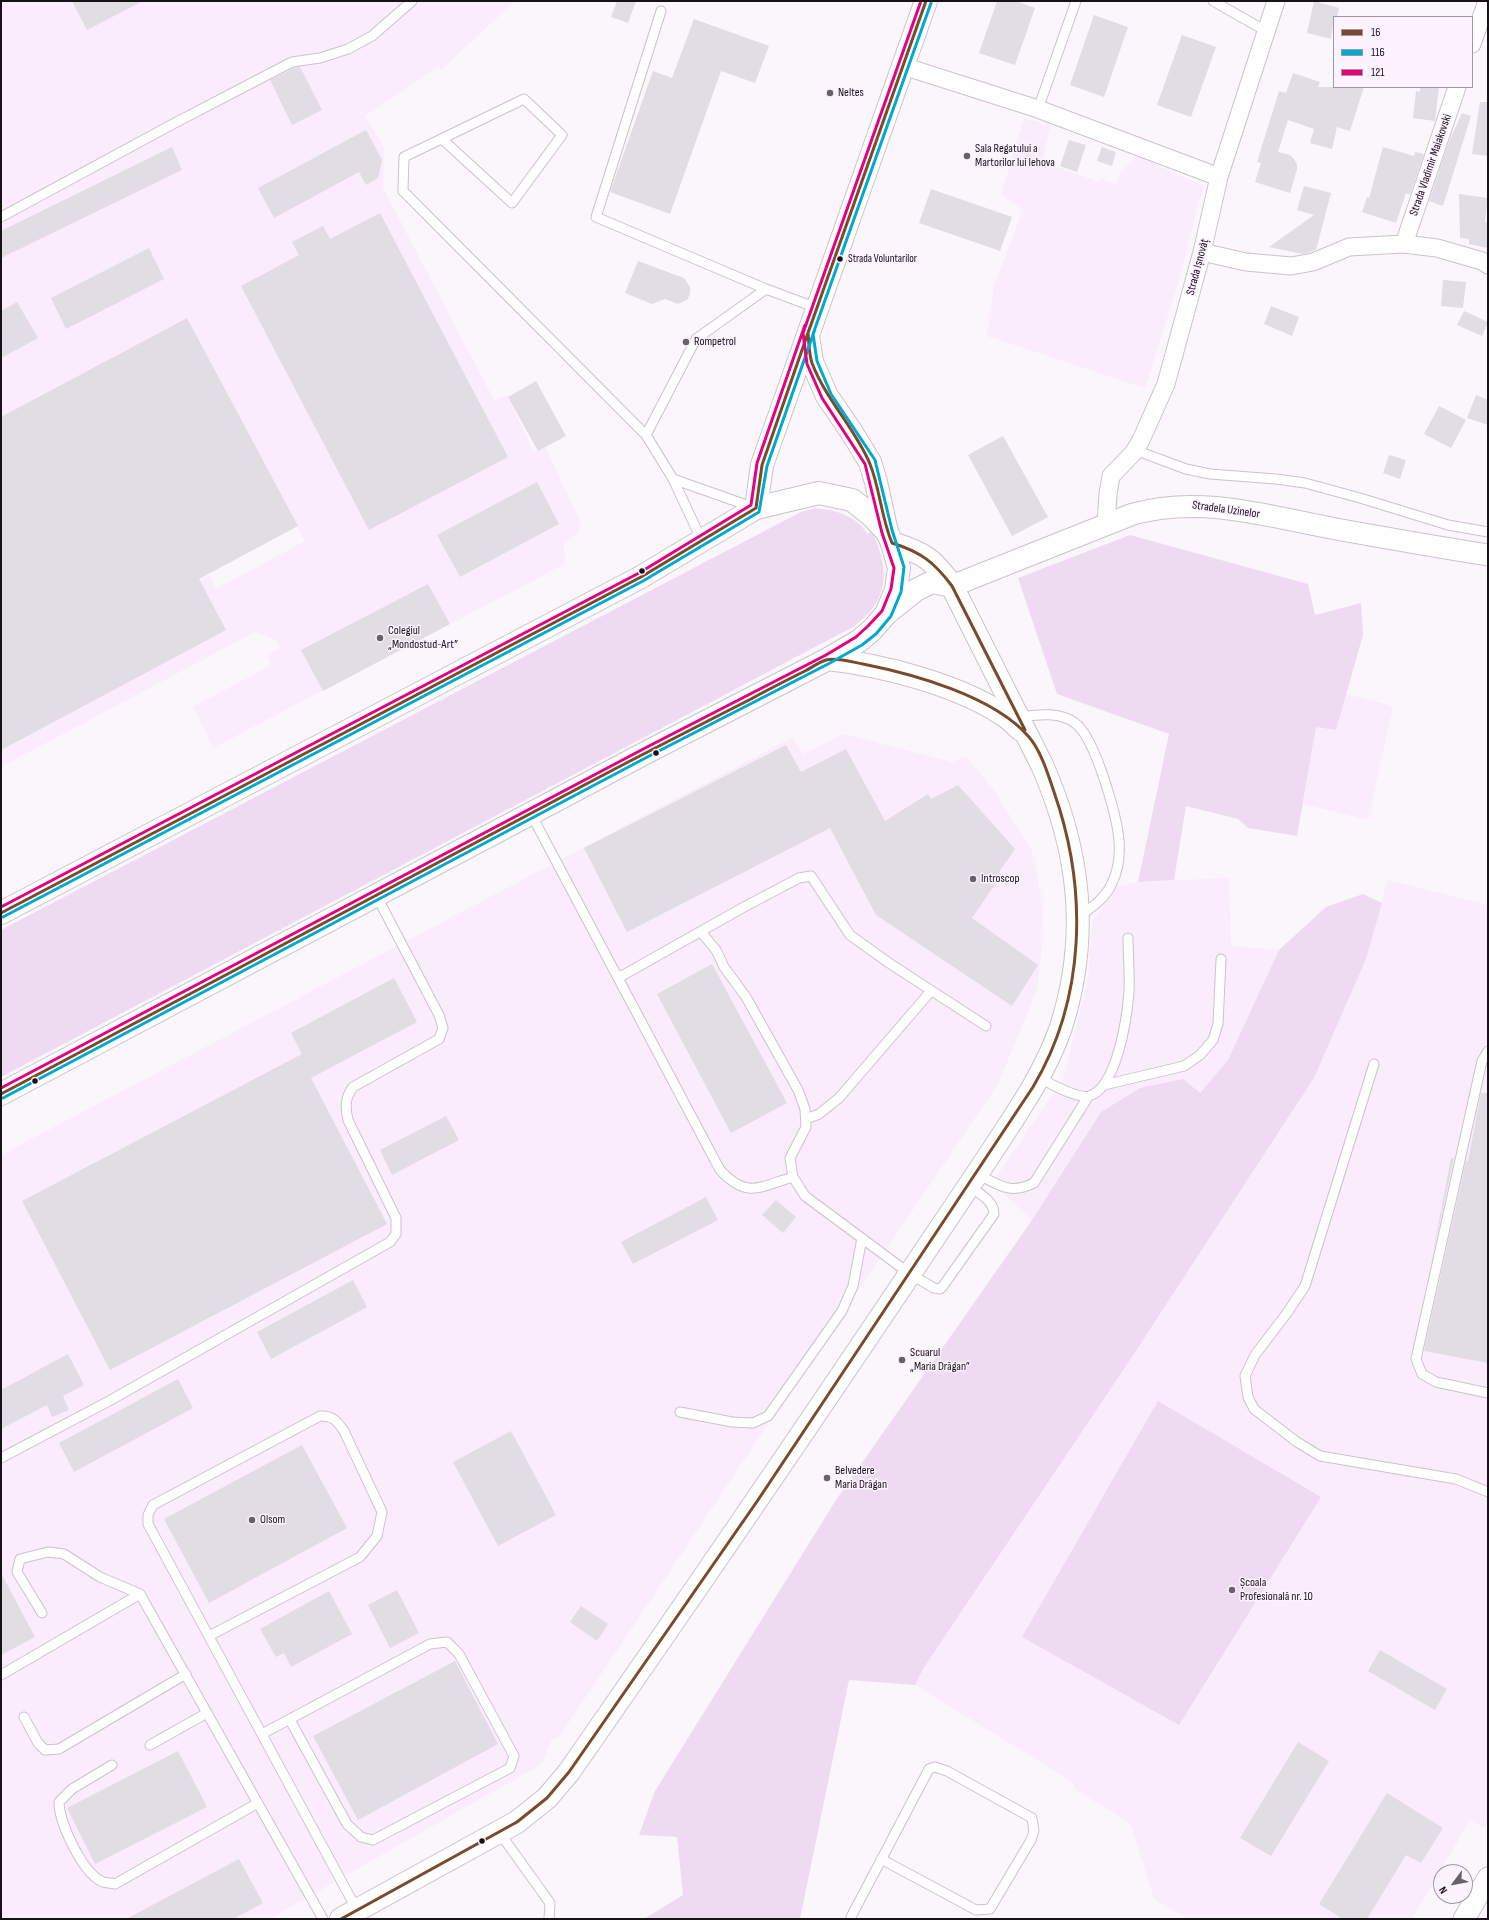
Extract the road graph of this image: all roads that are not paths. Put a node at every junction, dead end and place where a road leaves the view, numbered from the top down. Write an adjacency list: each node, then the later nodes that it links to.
1 (412, 1): 15 (lane)
2 (926, 1): 10 (main road)
3 (1076, 1): 12 (lane)
4 (1213, 1): 8 (lane)
5 (1276, 1): 8 (street, Strada Ișnovăț)
6 (1486, 1): 9 (street)
7 (661, 11): 19 (lane)
8 (1266, 31): 14 (street, Strada Ișnovăț)
9 (1473, 41)
10 (903, 66): 12 (street); 20 (main road)
11 (1457, 88): 16 (street, Strada Vladimir Maiakovski)
12 (1038, 109): 14 (street)
13 (442, 139): 13 (lane); 22 (lane)
14 (1219, 177): 17 (street, Strada Ișnovăț)
15 (1, 217)
16 (1404, 244): 17 (street); 18 (street)
17 (1202, 252): 23 (street, Strada Ișnovăț)
18 (1488, 265)
19 (766, 289): 20 (lane); 22 (lane)
20 (817, 308): 21 (main road)
21 (808, 333): 25 (main road); 28 (main road)
22 (646, 435): 24 (lane)
23 (1135, 450): 26 (street, Strada Ișnovăț); 27 (lane)
24 (673, 479): 25 (lane); 29 (lane)
25 (756, 508): 28 (main road); 29 (main road)
26 (1106, 524): 30 (street, Stradela Uzinelor); 31 (street, Stradela Uzinelor)
27 (1488, 532)
28 (890, 538): 31 (main road); 32 (main road)
29 (702, 541): 38 (main road)
30 (1488, 555)
31 (952, 586): 32 (main road); 34 (main road)
32 (886, 614): 33 (main road)
33 (828, 659): 35 (main road); 36 (main road)
34 (1018, 717): 35 (main road); 39 (lane)
35 (1029, 738): 39 (main road)
36 (531, 814): 37 (main road); 43 (lane)
37 (376, 895): 50 (main road); 59 (lane)
38 (1, 912)
39 (1077, 918): 48 (main road)
40 (701, 932): 43 (lane); 44 (lane); 52 (lane)
41 (1128, 938): 49 (lane)
42 (1220, 959): 49 (lane)
43 (618, 978): 53 (lane)
44 (932, 990): 45 (lane); 52 (lane)
45 (986, 1026)
46 (1488, 1051): 57 (lane)
47 (1374, 1064): 60 (lane)
48 (1038, 1077): 51 (lane); 54 (main road)
49 (1104, 1085): 51 (lane)
50 (1, 1094)
51 (1088, 1096): 54 (lane)
52 (806, 1119): 53 (lane)
53 (792, 1178): 55 (lane)
54 (973, 1180): 56 (main road); 56 (lane)
55 (862, 1238): 56 (lane); 58 (lane)
56 (910, 1274): 73 (main road)
57 (1488, 1392)
58 (680, 1412)
59 (1, 1458)
60 (1488, 1492)
61 (140, 1594): 62 (lane); 64 (lane); 65 (lane)
62 (42, 1613)
63 (209, 1636): 63 (lane); 69 (lane)
64 (186, 1674): 66 (lane); 67 (lane)
65 (1, 1675)
66 (207, 1713): 70 (lane); 72 (lane)
67 (24, 1717)
68 (290, 1720): 68 (lane); 69 (lane)
69 (262, 1734): 76 (lane)
70 (150, 1745)
71 (112, 1765): 72 (lane)
72 (258, 1803): 77 (lane)
73 (498, 1832): 76 (main road); 78 (lane)
74 (881, 1859): 74 (lane); 79 (lane)
75 (1488, 1878): 80 (street)
76 (349, 1915)
77 (323, 1919)
78 (549, 1919)
79 (851, 1919)
80 (1464, 1919)

